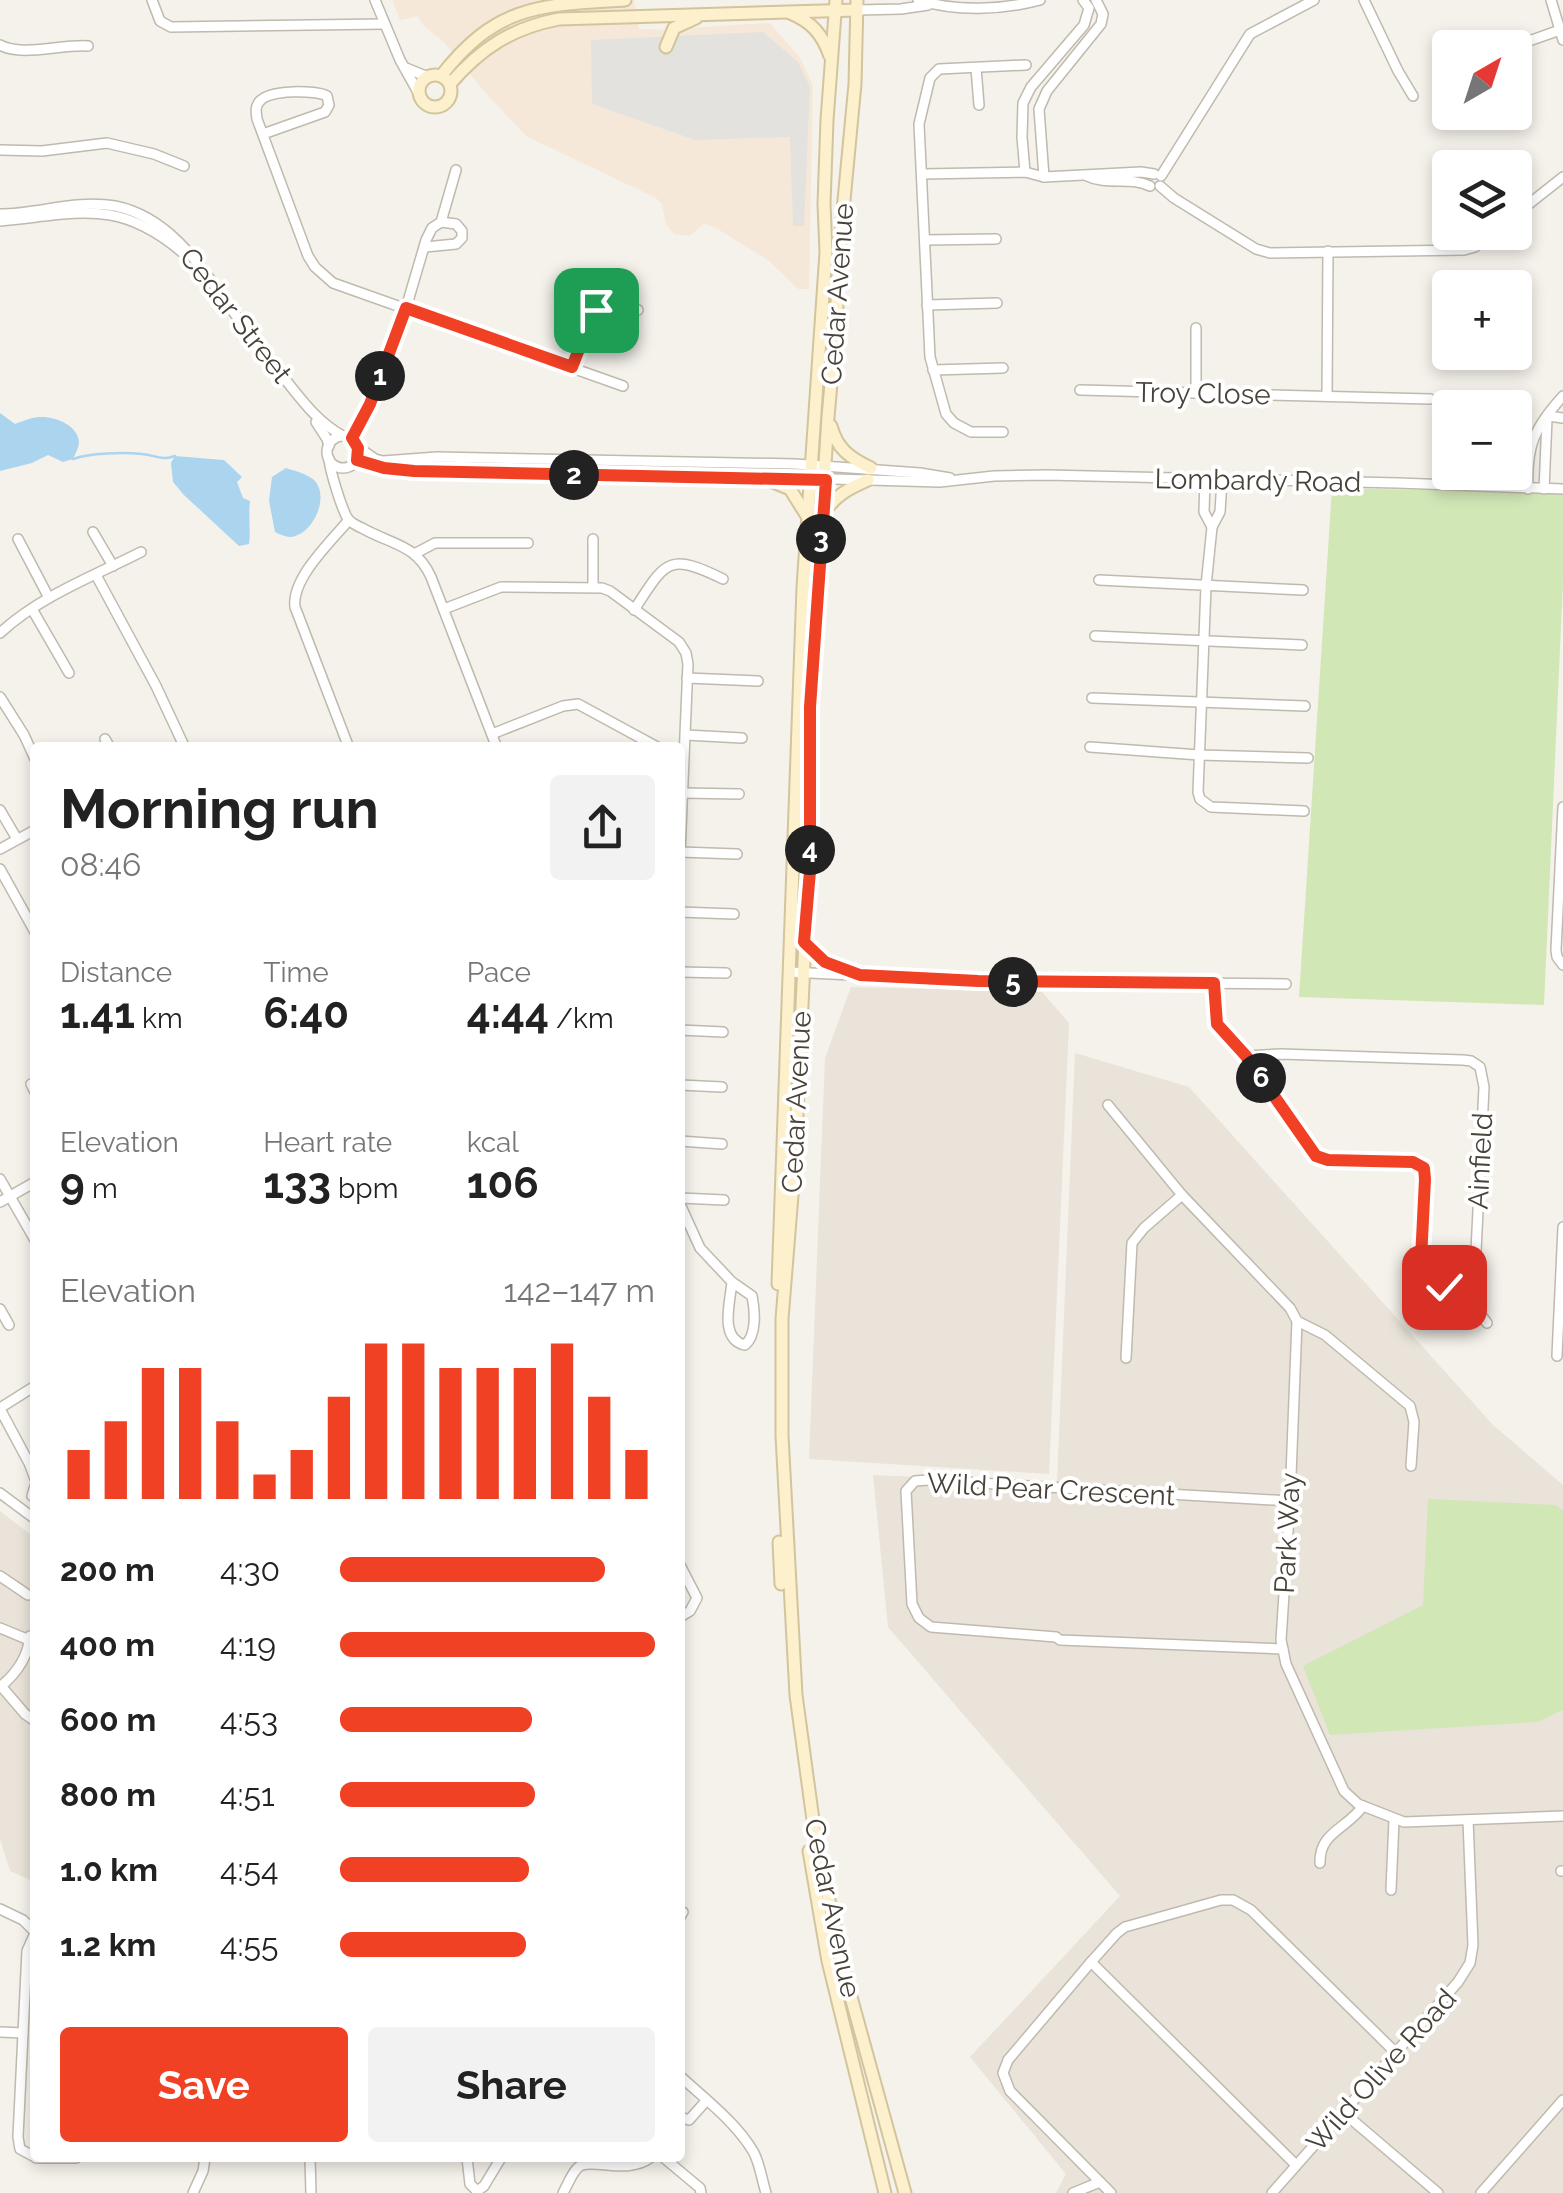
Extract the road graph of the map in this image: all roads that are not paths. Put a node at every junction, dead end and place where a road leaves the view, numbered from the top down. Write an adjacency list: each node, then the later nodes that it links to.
1 (152, 0): 17 (street)
2 (376, 0): 17 (street)
3 (625, 0): 13 (main road)
4 (918, 0): 10 (street)
5 (1040, 0): 10 (street)
6 (1088, 0): 27 (street); 29 (street)
7 (1314, 0): 41 (street)
8 (1364, 0): 31 (street)
9 (1551, 0): 18 (street)
10 (931, 4): 12 (street)
11 (836, 5): 12 (main road); 14 (main road); 23 (main road, Cedar Avenue)
12 (857, 5): 66 (main road, Cedar Avenue)
13 (539, 8): 16 (main road); 28 (main road)
14 (783, 11): 15 (main road); 23 (main road)
15 (704, 15): 16 (main road); 22 (main road)
16 (545, 22): 28 (main road)
17 (384, 24): 25 (street)
18 (1562, 35): 19 (street)
19 (1532, 42)
20 (0, 44): 21 (street)
21 (88, 46)
22 (666, 48)
23 (832, 60): 76 (main road, Cedar Avenue)
24 (1026, 64): 26 (street)
25 (404, 67): 28 (street); 30 (street)
26 (976, 68): 32 (street); 38 (street)
27 (1042, 73): 29 (street); 37 (street)
28 (440, 79): 30 (main road); 30 (main road)
29 (1054, 83): 39 (street)
30 (419, 94)
31 (1412, 96)
32 (979, 105)
33 (262, 134): 33 (street); 52 (street)
34 (0, 150): 35 (street)
35 (184, 166)
36 (456, 170): 44 (street)
37 (1025, 172): 38 (street); 39 (street)
38 (922, 174): 45 (street)
39 (1044, 177): 41 (street)
40 (1563, 178): 42 (street)
41 (1156, 181): 49 (street)
42 (1532, 201)
43 (0, 217): 54 (street, Cedar Street)
44 (441, 222): 47 (street); 47 (street)
45 (925, 240): 46 (street); 51 (street)
46 (996, 240)
47 (425, 247): 52 (street)
48 (1464, 250): 49 (street)
49 (1328, 251): 62 (street)
50 (998, 303): 51 (street)
51 (927, 305): 58 (street)
52 (406, 308): 56 (street); 69 (street)
53 (638, 310): 56 (street)
54 (232, 313): 69 (street, Cedar Street); 71 (street, Cedar Street)
55 (1196, 328): 61 (street)
56 (572, 367): 59 (street)
57 (1003, 368): 58 (street)
58 (933, 370): 68 (street)
59 (623, 386)
60 (1080, 390): 61 (street, Troy Close)
61 (1196, 393): 62 (street, Troy Close)
62 (1327, 396): 64 (street, Troy Close)
63 (1563, 396): 65 (street)
64 (1430, 399)
65 (1548, 416): 67 (street); 70 (street); 86 (street)
66 (828, 417): 78 (main road, Cedar Avenue); 79 (main road)
67 (1563, 418)
68 (1004, 432)
69 (351, 441): 71 (street); 72 (street); 74 (street)
70 (1532, 441)
71 (329, 446): 73 (street)
72 (491, 458): 76 (street); 77 (street)
73 (329, 459): 75 (street); 83 (street)
74 (357, 460): 75 (street); 77 (street)
75 (342, 468): 83 (street)
76 (812, 472): 78 (street, Lombardy Road); 80 (street); 90 (main road, Cedar Avenue)
77 (490, 473): 80 (street)
78 (826, 473): 79 (street, Lombardy Road); 88 (main road, Cedar Avenue)
79 (870, 474): 81 (street, Lombardy Road); 88 (main road)
80 (761, 477): 90 (main road)
81 (1205, 478): 82 (street, Lombardy Road); 91 (street)
82 (1222, 480): 84 (street, Lombardy Road); 91 (street)
83 (336, 484): 89 (street)
84 (1432, 485)
85 (1532, 489): 86 (street, Lombardy Road)
86 (1544, 489): 87 (street, Lombardy Road)
87 (1563, 489)
88 (822, 516): 146 (main road, Cedar Avenue)
89 (348, 520): 97 (street); 124 (street)
90 (808, 520): 149 (main road, Cedar Avenue)
91 (1212, 527): 102 (street)
92 (93, 532): 98 (street)
93 (18, 539): 105 (street)
94 (593, 539): 103 (street)
95 (528, 543): 97 (street)
96 (141, 552): 98 (street)
97 (416, 553): 107 (street)
98 (113, 566): 99 (street)
99 (96, 575): 105 (street); 123 (street)
100 (722, 578): 108 (street)
101 (1098, 580): 102 (street)
102 (1206, 586): 104 (street); 111 (street)
103 (593, 587): 107 (street); 108 (street)
104 (1303, 590)
105 (49, 598): 106 (street)
106 (32, 608): 109 (street); 113 (street)
107 (444, 609): 120 (street)
108 (634, 610): 114 (street)
109 (0, 633)
110 (1095, 636): 111 (street)
111 (1204, 640): 112 (street); 118 (street)
112 (1302, 645)
113 (69, 672)
114 (687, 678): 115 (street); 121 (street)
115 (758, 681)
116 (0, 698): 129 (street)
117 (1092, 698): 118 (street)
118 (1203, 702): 119 (street); 130 (street)
119 (1306, 706)
120 (492, 734): 125 (street); 126 (street)
121 (686, 735): 122 (street); 127 (street)
122 (742, 738)
123 (183, 742)
124 (347, 742)
125 (495, 742)
126 (648, 742)
127 (685, 742)
128 (1090, 747): 130 (street)
129 (30, 748)
130 (1199, 755): 131 (street); 136 (street)
131 (1308, 758)
132 (685, 794): 133 (street)
133 (739, 794)
134 (1563, 807): 147 (street)
135 (0, 810): 138 (street)
136 (1304, 810)
137 (30, 833): 138 (street)
138 (16, 840): 139 (street)
139 (0, 849)
140 (685, 853): 141 (street)
141 (736, 854)
142 (0, 869): 145 (street)
143 (685, 912): 144 (street)
144 (734, 914)
145 (30, 923)
146 (804, 942): 151 (main road, Cedar Avenue); 152 (main road)
147 (1563, 965)
148 (685, 972): 150 (street)
149 (789, 972): 151 (street); 222 (main road, Cedar Avenue)
150 (726, 973)
151 (803, 974): 152 (street); 231 (main road, Cedar Avenue)
152 (860, 975): 153 (street)
153 (1214, 983): 154 (street); 157 (street, Ainfield)
154 (1286, 984)
155 (685, 1030): 156 (street)
156 (723, 1032)
157 (1246, 1056): 173 (street, Ainfield); 173 (street, Ainfield)
158 (685, 1085): 159 (street)
159 (722, 1086)
160 (1108, 1105): 165 (street)
161 (685, 1141): 162 (street)
162 (722, 1144)
163 (0, 1179): 166 (street)
164 (30, 1185): 166 (street)
165 (1182, 1195): 175 (street); 179 (street)
166 (5, 1200): 171 (street)
167 (724, 1200): 168 (street)
168 (685, 1201)
169 (685, 1213): 172 (street)
170 (1563, 1227): 178 (street)
171 (30, 1233)
172 (732, 1282): 172 (street)
173 (1461, 1289): 176 (street)
174 (0, 1309): 177 (street)
175 (1296, 1321): 183 (street); 185 (street, Park Way)
176 (1487, 1322)
177 (9, 1325)
178 (1557, 1356)
179 (1126, 1358)
180 (30, 1389): 181 (street)
181 (0, 1408): 182 (street)
182 (30, 1458)
183 (1411, 1466)
184 (0, 1493): 186 (street)
185 (1290, 1501): 193 (street, Park Way); 193 (street, Wild Pear Crescent)
186 (30, 1515)
187 (685, 1574): 190 (street)
188 (0, 1576): 189 (street)
189 (28, 1595)
190 (685, 1614)
191 (0, 1628): 192 (street)
192 (30, 1638): 194 (street)
193 (1283, 1648): 196 (street, Park Way)
194 (0, 1686): 195 (street)
195 (30, 1717)
196 (1363, 1806): 198 (street, Park Way); 200 (street)
197 (1563, 1816): 199 (street, Park Way)
198 (1394, 1820): 199 (street, Park Way); 201 (street)
199 (1468, 1820): 208 (street, Wild Olive Road)
200 (1320, 1864)
201 (1391, 1890)
202 (0, 1909): 203 (street)
203 (30, 1928)
204 (30, 1944): 207 (street)
205 (1091, 1962): 208 (street); 221 (street); 223 (street)
206 (0, 2032): 207 (street)
207 (23, 2033): 214 (street)
208 (1396, 2053): 212 (street, Wild Olive Road)
209 (685, 2081): 211 (street)
210 (1563, 2100): 236 (street)
211 (706, 2101): 213 (street); 228 (street)
212 (1344, 2113): 221 (street, Wild Olive Road); 235 (street)
213 (685, 2119)
214 (30, 2154)
215 (204, 2162): 224 (street)
216 (310, 2162): 225 (street)
217 (467, 2162): 218 (street)
218 (499, 2162)
219 (647, 2162): 226 (street)
220 (669, 2162): 227 (street)
221 (1296, 2165): 234 (street, Wild Olive Road)
222 (880, 2174): 229 (main road); 230 (main road, Cedar Avenue)
223 (1100, 2182): 232 (street); 233 (street)
224 (194, 2193)
225 (311, 2193)
226 (563, 2193)
227 (702, 2193)
228 (763, 2193)
229 (877, 2193)
230 (885, 2193)
231 (905, 2193)
232 (1072, 2193)
233 (1112, 2193)
234 (1272, 2193)
235 (1438, 2193)
236 (1481, 2193)

